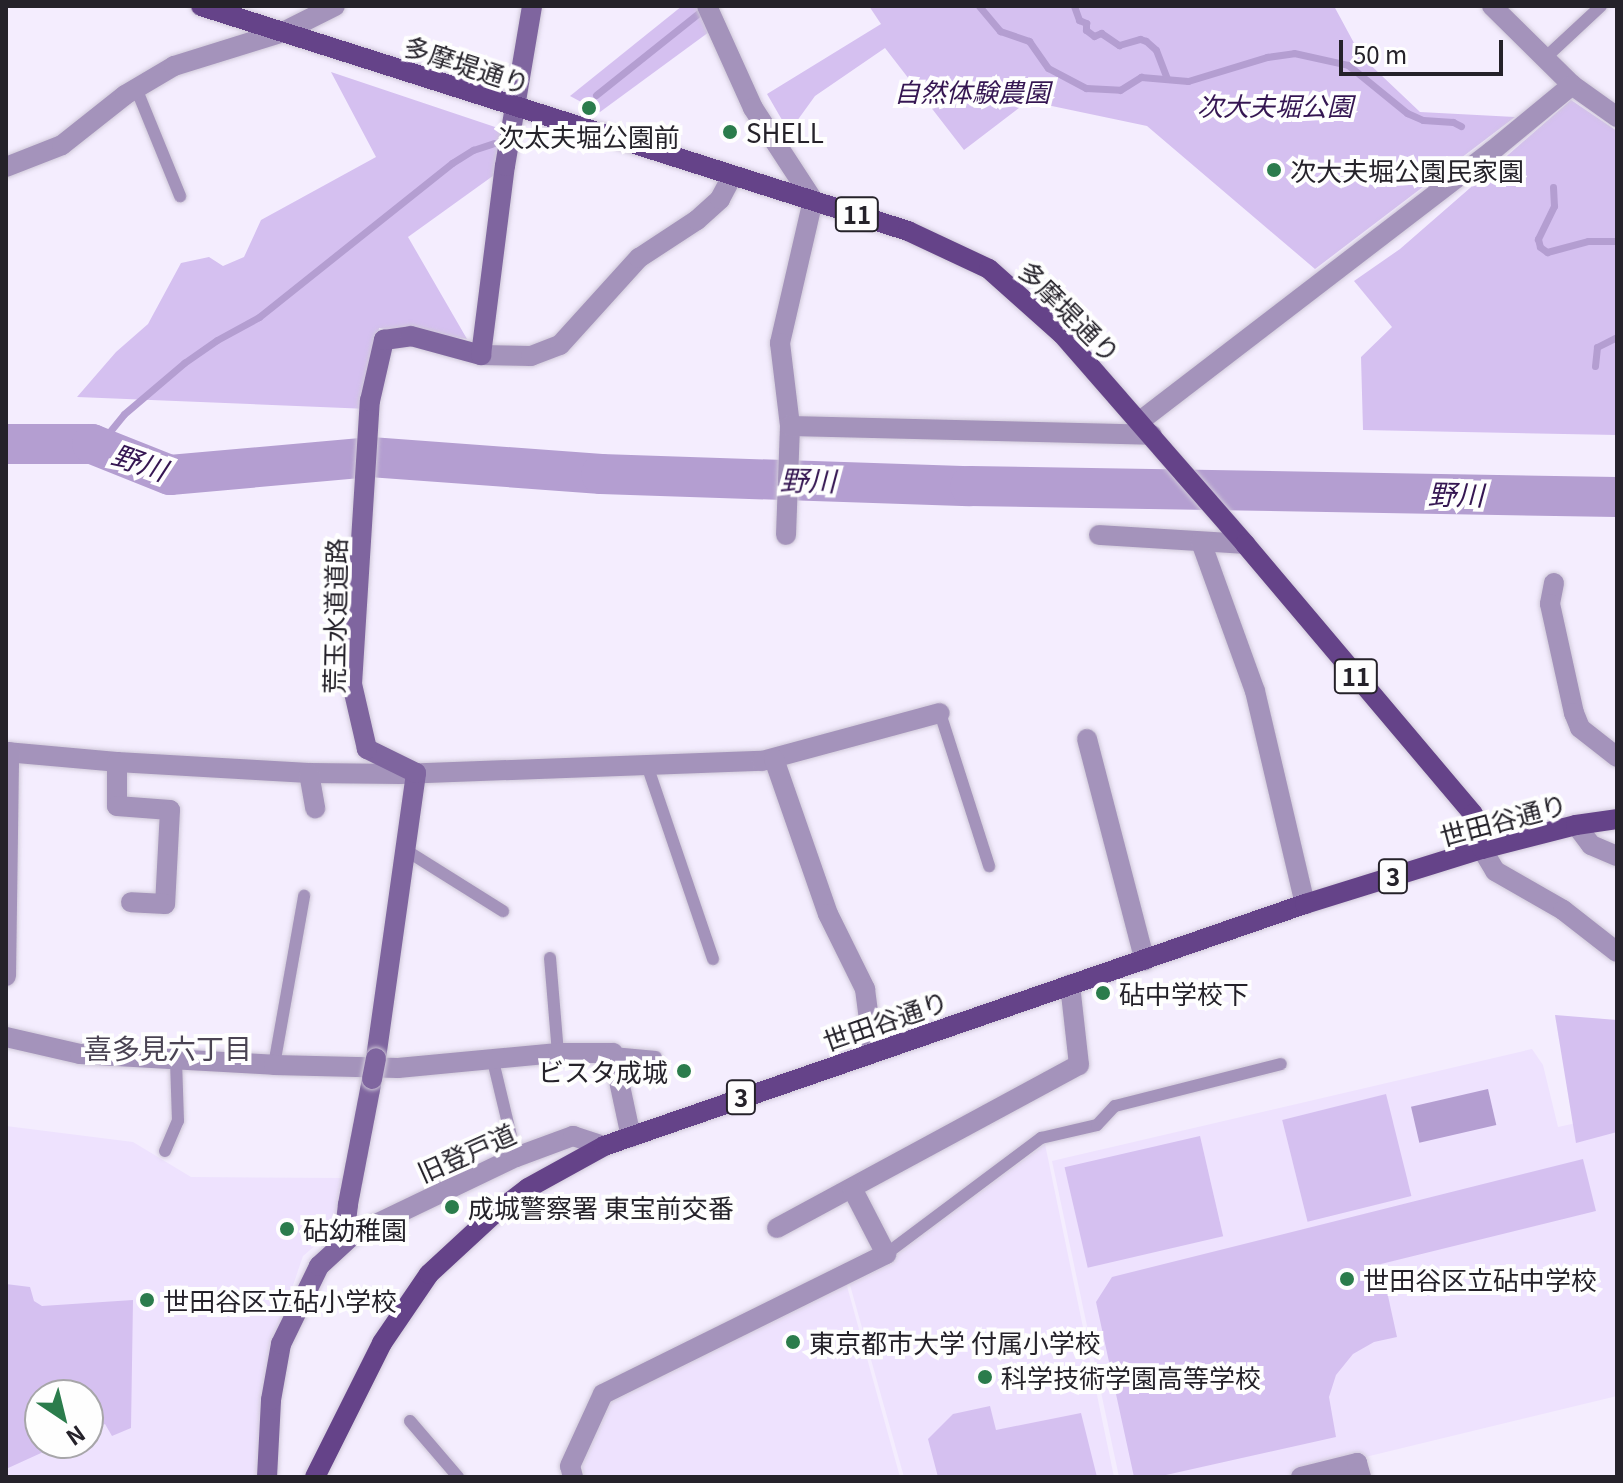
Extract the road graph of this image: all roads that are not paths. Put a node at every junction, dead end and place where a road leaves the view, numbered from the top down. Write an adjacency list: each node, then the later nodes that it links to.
1 (201, 6): 7 (main road, 多摩堤通り / 11)
2 (532, 6): 11 (main road)
3 (1492, 6): 8 (street)
4 (1601, 6): 8 (lane)
5 (316, 12): 7 (street)
6 (710, 13): 16 (street)
7 (283, 32): 10 (street); 11 (main road, 多摩堤通り / 11)
8 (1544, 59): 9 (street)
9 (1572, 85): 12 (street); 19 (street)
10 (136, 88): 13 (street); 15 (lane)
11 (516, 107): 14 (main road, 多摩堤通り / 11); 17 (main road)
12 (1617, 117)
13 (6, 167)
14 (732, 176): 16 (main road, 多摩堤通り / 11); 17 (street)
15 (180, 196)
16 (813, 200): 18 (street); 19 (main road, 多摩堤通り / 11)
17 (481, 355): 33 (main road, 荒玉水道道路)
18 (790, 432): 19 (street); 20 (street)
19 (1152, 435): 22 (main road, 多摩堤通り / 11)
20 (787, 531)
21 (1099, 535): 23 (street)
22 (1241, 540): 23 (street); 38 (main road, 多摩堤通り / 11)
23 (1201, 542): 43 (street)
24 (1554, 583): 28 (street)
25 (940, 713): 29 (street); 40 (lane)
26 (1087, 739): 48 (street)
27 (8, 752): 30 (street); 49 (street)
28 (1617, 757)
29 (774, 759): 31 (street); 52 (street)
30 (117, 762): 32 (street); 42 (street)
31 (647, 765): 33 (street); 47 (lane)
32 (309, 773): 33 (street); 34 (street)
33 (416, 773): 37 (main road)
34 (315, 808)
35 (1617, 819): 36 (main road, 世田谷通り / 3)
36 (1576, 825): 38 (main road, 世田谷通り / 3); 39 (street)
37 (404, 849): 44 (lane); 66 (main road, bridge)
38 (1482, 849): 43 (main road, 世田谷通り / 3); 45 (street)
39 (1617, 856)
40 (989, 866)
41 (304, 896): 59 (lane)
42 (131, 902)
43 (1305, 904): 48 (main road, 世田谷通り / 3)
44 (503, 911)
45 (1617, 952)
46 (550, 958): 53 (lane)
47 (713, 959)
48 (1145, 961): 50 (main road, 世田谷通り / 3)
49 (6, 976)
50 (1070, 985): 52 (main road, 世田谷通り / 3); 64 (street)
51 (6, 1037): 57 (street)
52 (873, 1051): 60 (main road, 世田谷通り / 3)
53 (558, 1053): 54 (street); 56 (street)
54 (613, 1053): 55 (lane); 60 (street)
55 (656, 1057)
56 (493, 1061): 59 (street); 63 (lane)
57 (176, 1062): 59 (street); 62 (lane)
58 (1281, 1064): 67 (lane)
59 (274, 1065)
60 (631, 1137): 61 (main road, 世田谷通り / 3)
61 (604, 1146): 63 (street, 旧登戸道); 70 (main road, 世田谷通り / 3)
62 (165, 1151)
63 (516, 1157): 66 (street, 旧登戸道)
64 (852, 1188): 65 (street); 67 (street)
65 (777, 1228)
66 (353, 1235): 69 (main road)
67 (886, 1254): 72 (street)
68 (410, 1421): 71 (lane)
69 (267, 1477)
70 (315, 1477)
71 (458, 1477)
72 (573, 1477)
73 (1301, 1477): 74 (street)
74 (1361, 1477)

